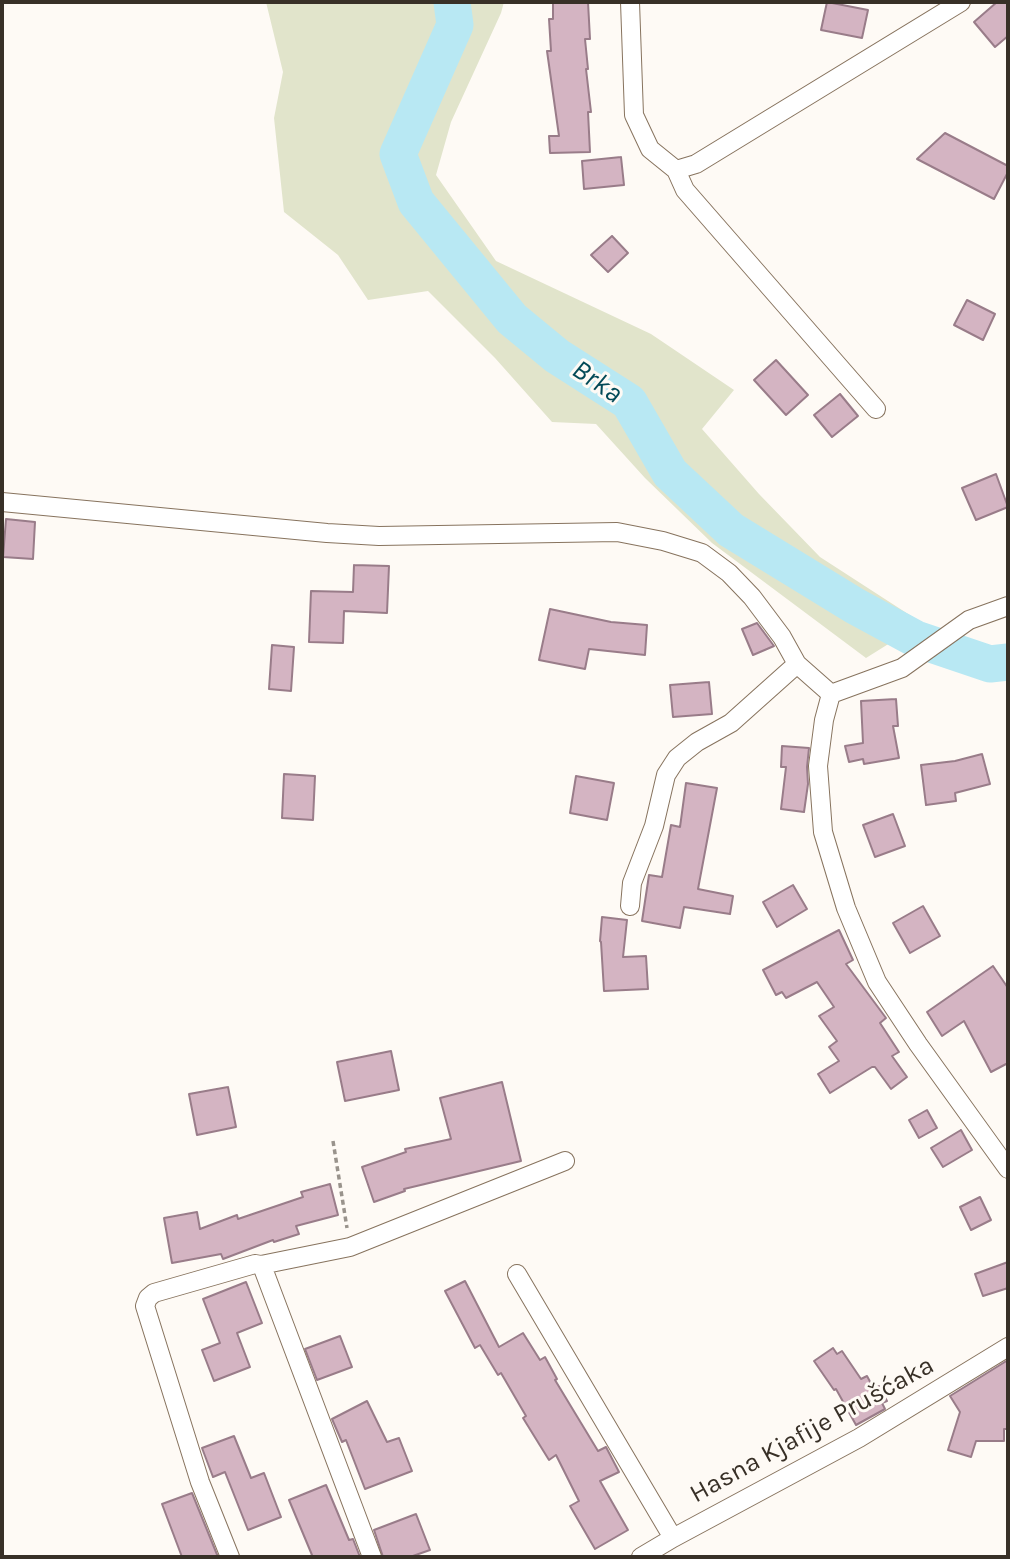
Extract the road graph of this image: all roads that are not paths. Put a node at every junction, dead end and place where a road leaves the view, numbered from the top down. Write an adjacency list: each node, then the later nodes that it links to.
1 (630, 2): 3 (street)
2 (961, 2): 3 (street)
3 (676, 170): 4 (street)
4 (876, 409)
5 (2, 502): 7 (street)
6 (1008, 606): 8 (street)
7 (797, 664): 8 (street); 9 (street)
8 (831, 694): 11 (street)
9 (630, 906)
10 (565, 1161): 12 (street)
11 (1008, 1169)
12 (261, 1265): 16 (street); 17 (street)
13 (517, 1274): 15 (street)
14 (1008, 1347): 15 (street, Hasna Kjafije Prušćaka)
15 (673, 1538): 18 (street, Hasna Kjafije Prušćaka)
16 (230, 1557)
17 (372, 1557)
18 (641, 1557)

